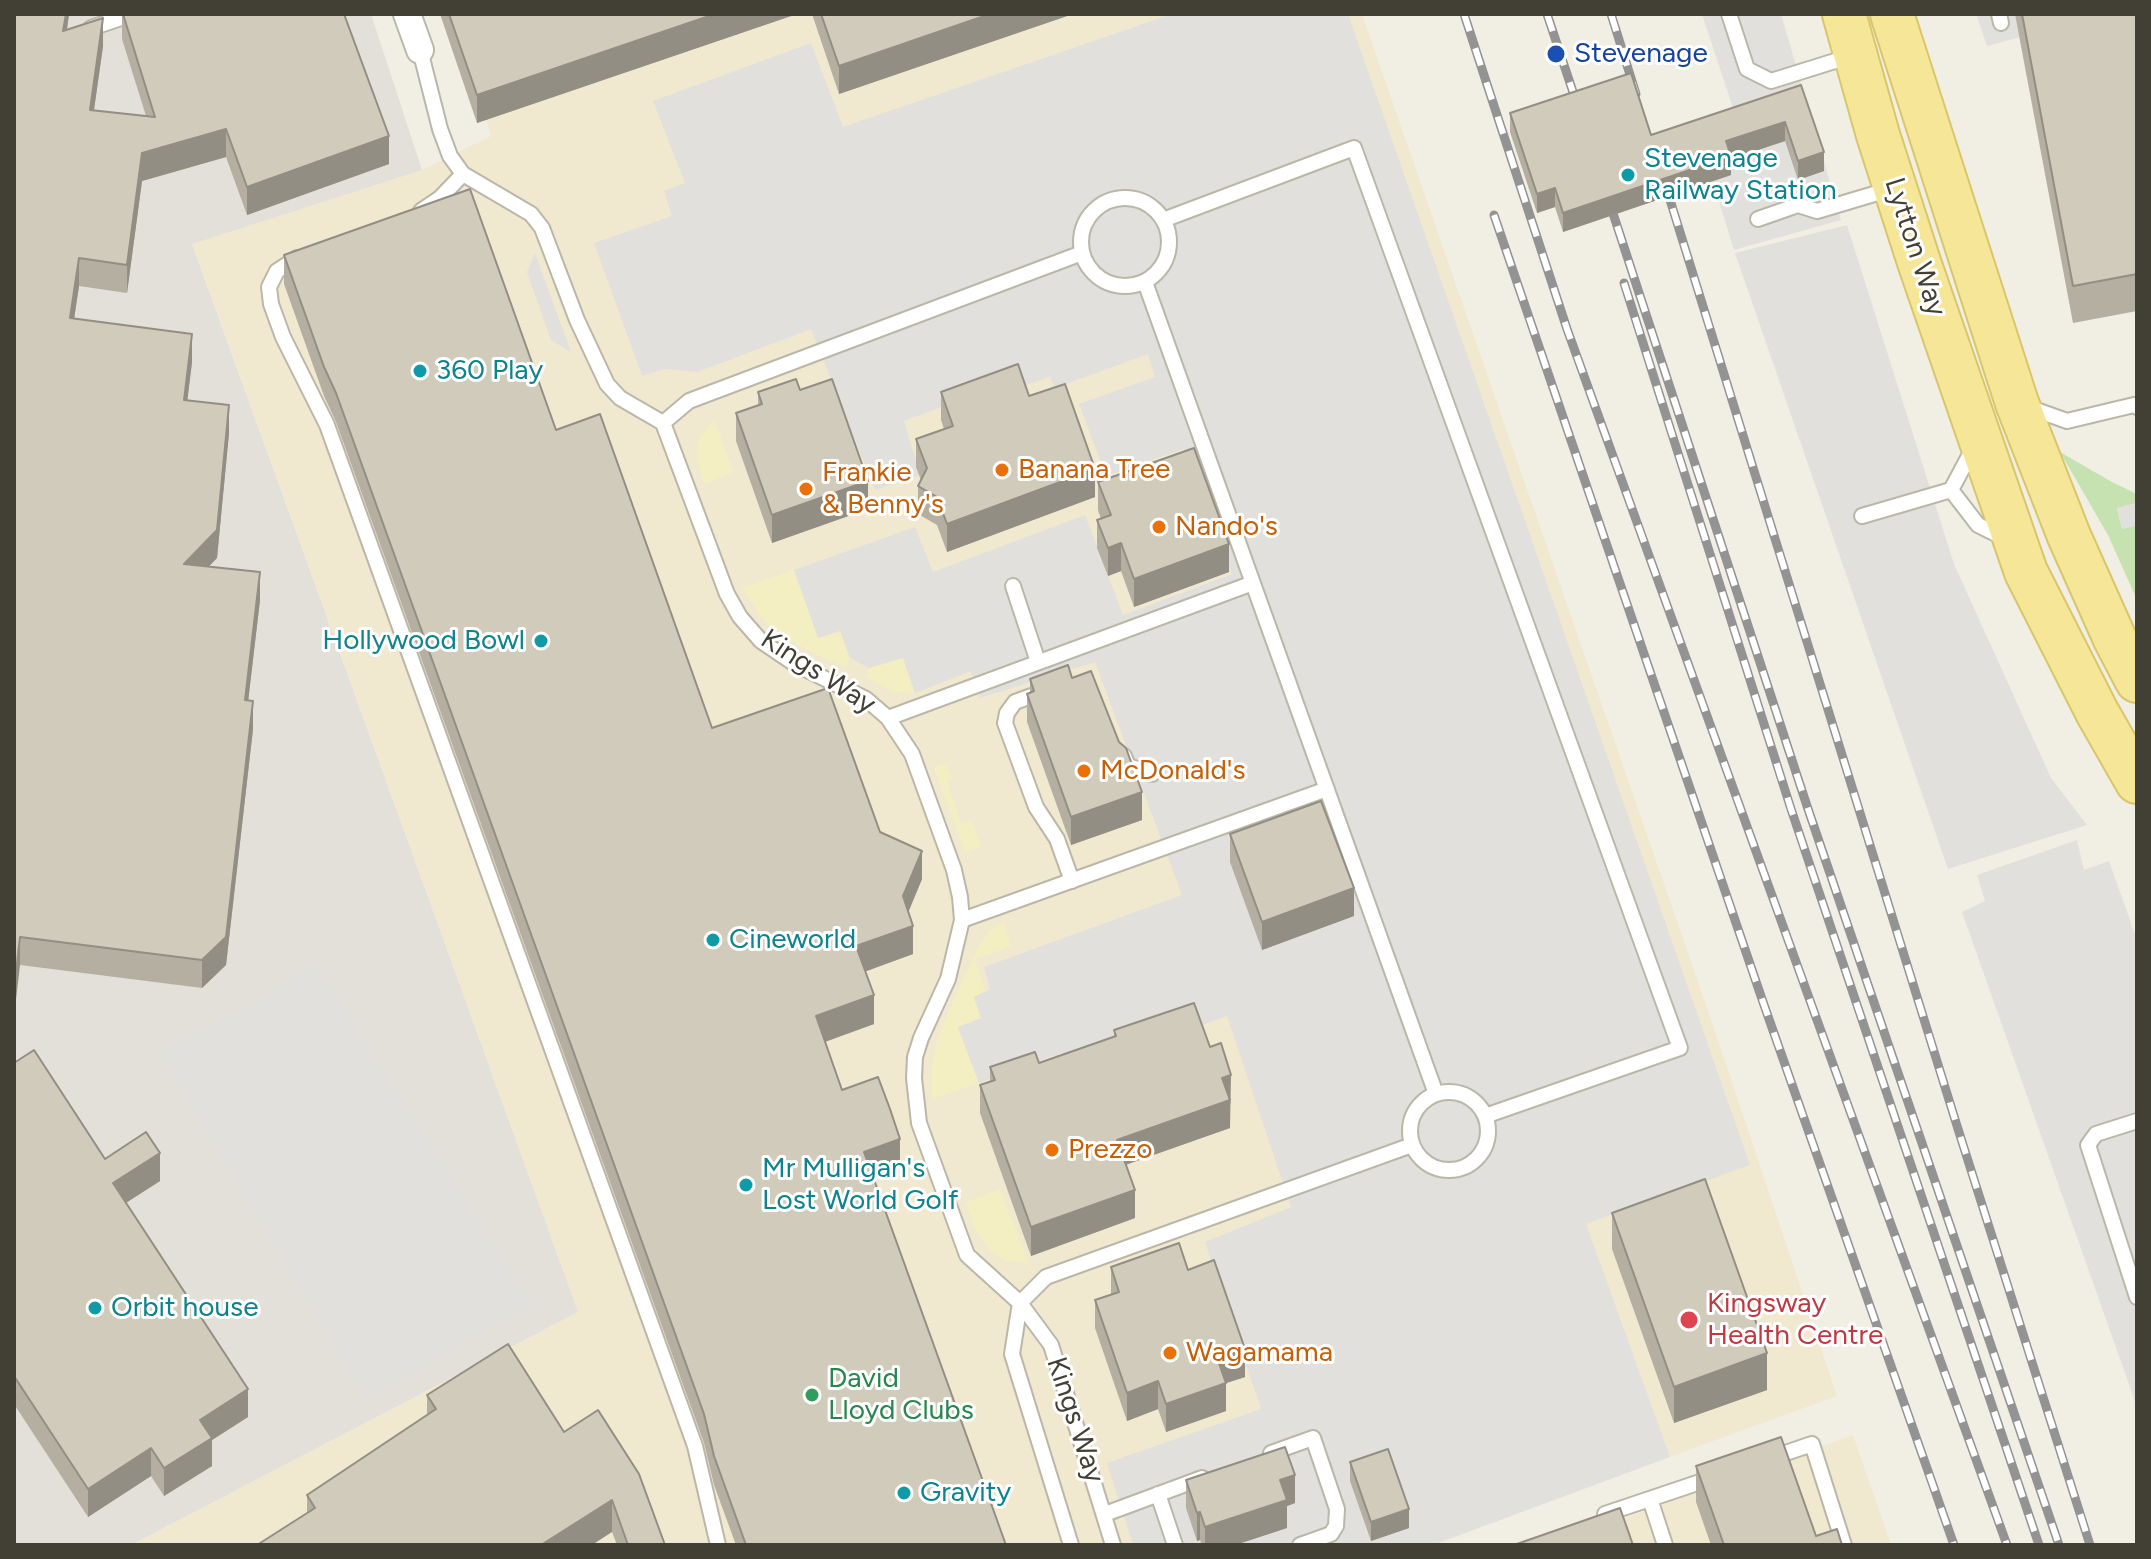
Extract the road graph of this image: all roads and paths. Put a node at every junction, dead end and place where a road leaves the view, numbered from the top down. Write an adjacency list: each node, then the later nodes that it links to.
1 (133, 14): 6 (lane)
2 (407, 14): 7 (street)
3 (1729, 14): 8 (lane)
4 (1844, 14): 8 (main road, Lytton Way)
5 (1892, 14): 17 (main road)
6 (91, 28)
7 (420, 50): 9 (lane)
8 (1855, 55): 10 (main road, Lytton Way)
9 (463, 174): 11 (lane); 19 (lane)
10 (1895, 187): 12 (lane); 20 (main road, Lytton Way)
11 (408, 216)
12 (1758, 219)
13 (1163, 220): 14 (lane); 16 (lane); 38 (lane)
14 (1082, 253): 16 (lane); 19 (lane)
15 (307, 254): 51 (lane)
16 (1145, 282): 24 (lane)
17 (2017, 403): 18 (lane); 26 (main road)
18 (2137, 407)
19 (663, 423): 30 (lane, Kings Way)
20 (1979, 436): 21 (lane); 23 (main road, Lytton Way)
21 (1951, 490): 22 (lane); 23 (lane)
22 (1862, 516)
23 (2016, 544): 33 (main road, Lytton Way)
24 (1253, 583): 27 (lane); 34 (lane)
25 (1013, 586): 27 (lane)
26 (2126, 645): 28 (main road)
27 (1038, 662): 30 (lane)
28 (2137, 681)
29 (1065, 684): 35 (lane)
30 (888, 718): 36 (lane, Kings Way)
31 (1118, 741): 32 (lane)
32 (1152, 774)
33 (2137, 782)
34 (1327, 789): 35 (lane); 37 (lane)
35 (1072, 881): 36 (lane)
36 (962, 920): 42 (lane, Kings Way)
37 (1436, 1094): 38 (lane); 40 (lane)
38 (1485, 1116): 40 (lane)
39 (2137, 1121): 41 (lane)
40 (1412, 1145): 42 (lane)
41 (2137, 1297)
42 (1020, 1303): 49 (lane, Kings Way); 52 (lane, Kings Way)
43 (1257, 1458): 55 (lane)
44 (1753, 1464): 57 (lane)
45 (1214, 1473): 47 (lane)
46 (1723, 1474): 48 (lane)
47 (1158, 1494): 49 (lane); 54 (lane)
48 (1650, 1499): 50 (lane); 56 (lane)
49 (1105, 1514): 53 (lane, Kings Way)
50 (1590, 1519)
51 (718, 1545)
52 (1071, 1545)
53 (1113, 1545)
54 (1175, 1545)
55 (1300, 1545)
56 (1665, 1545)
57 (1844, 1545)

